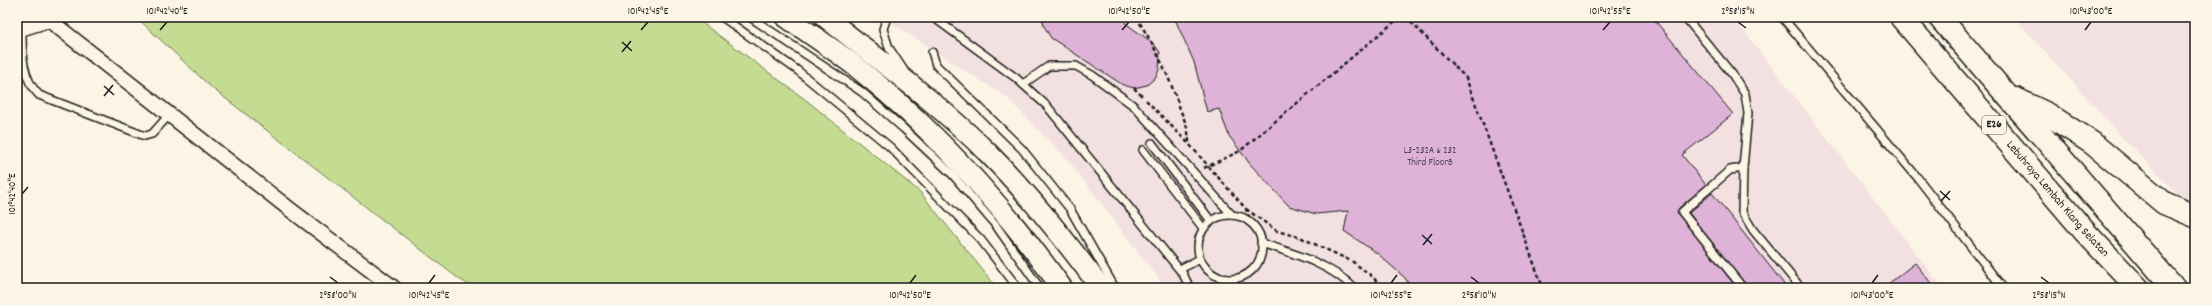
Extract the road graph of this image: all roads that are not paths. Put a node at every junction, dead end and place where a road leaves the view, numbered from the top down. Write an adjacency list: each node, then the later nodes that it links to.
1 (722, 17): 32 (lane)
2 (750, 17): 33 (lane)
3 (786, 17): 34 (street)
4 (825, 17): 18 (street)
5 (887, 17): 15 (lane)
6 (933, 17): 16 (lane)
7 (1685, 17): 22 (lane)
8 (1782, 17): 41 (lane)
9 (1901, 17): 27 (highway, Lebuhraya Lembah Klang Selatan / E26)
10 (1939, 17): 17 (highway, E26)
11 (49, 18): 12 (street); 19 (street)
12 (20, 29): 19 (lane)
13 (883, 52): 15 (lane)
14 (932, 52): 36 (lane)
15 (902, 67): 18 (lane)
16 (1023, 84): 23 (lane); 30 (lane)
17 (2008, 94): 24 (highway); 44 (highway, E26)
18 (942, 111): 35 (street)
19 (170, 114): 31 (street)
20 (1152, 144): 25 (lane)
21 (1143, 150): 26 (lane)
22 (1743, 168): 39 (lane); 40 (lane)
23 (1232, 215): 25 (lane); 28 (lane)
24 (2195, 216)
25 (1211, 221): 26 (lane)
26 (1203, 228): 29 (lane)
27 (2086, 233): 42 (highway); 43 (highway, Lebuhraya Lembah Klang Selatan / E26)
28 (1261, 244): 29 (lane); 38 (lane)
29 (1200, 259): 30 (lane)
30 (1180, 269): 37 (lane)
31 (394, 288)
32 (1018, 288)
33 (1040, 288)
34 (1062, 288)
35 (1101, 288)
36 (1115, 288)
37 (1190, 288)
38 (1354, 288)
39 (1742, 288)
40 (1801, 288)
41 (2003, 288)
42 (2129, 288)
43 (2138, 288)
44 (2174, 288)

